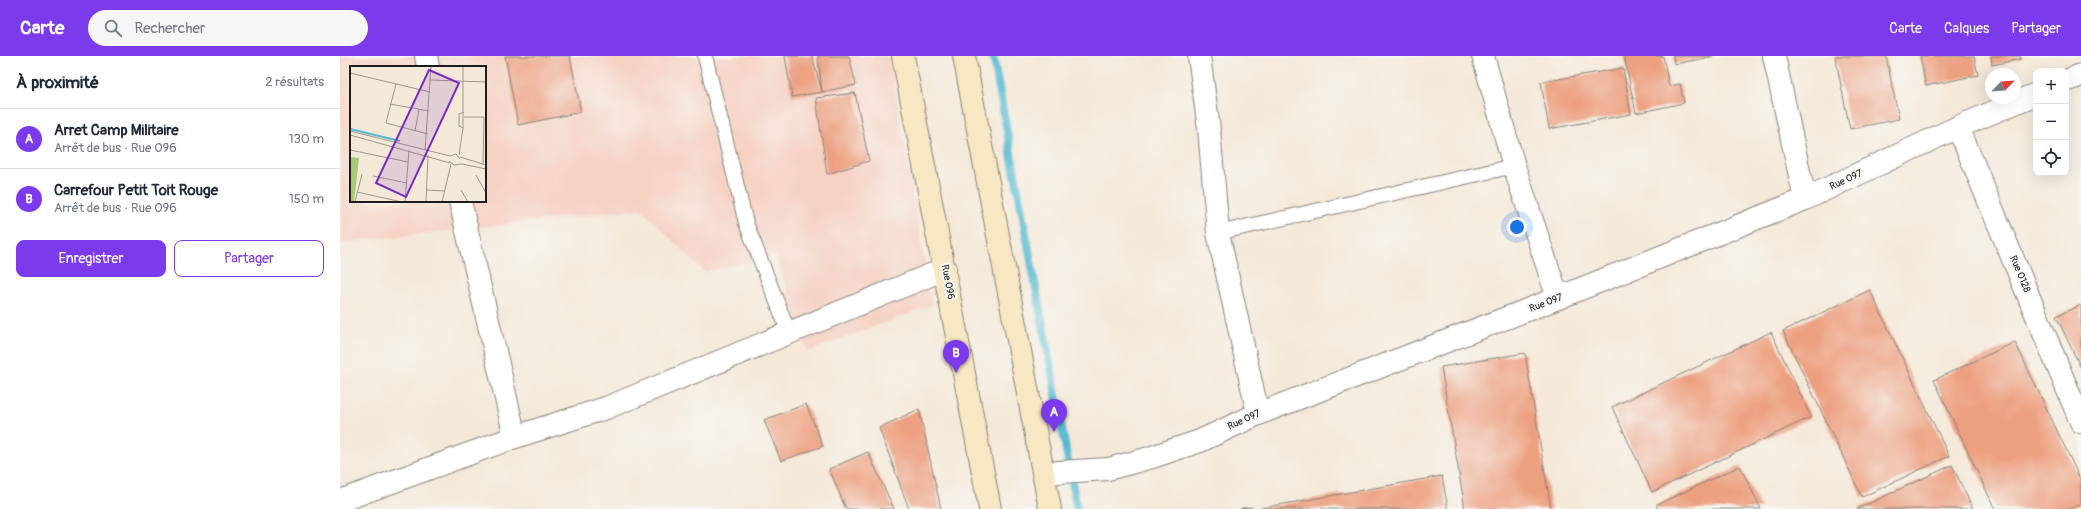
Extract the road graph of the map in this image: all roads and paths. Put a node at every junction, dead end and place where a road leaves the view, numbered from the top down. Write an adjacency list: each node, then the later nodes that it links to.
1 (426, 56): 8 (street)
2 (706, 56): 19 (lane)
3 (903, 56): 17 (main road, Rue O96)
4 (964, 56): 23 (main road)
5 (1199, 56): 16 (street)
6 (1484, 56): 13 (street)
7 (1774, 56): 14 (street)
8 (428, 66)
9 (2081, 75): 10 (street)
10 (2069, 80)
11 (2033, 95): 12 (street, Rue O97)
12 (1958, 127): 14 (street, Rue O97); 21 (street, Rue O128)
13 (1514, 166): 16 (lane); 18 (street)
14 (1805, 199): 18 (street, Rue O97)
15 (460, 202): 22 (street)
16 (1218, 234): 20 (street)
17 (945, 269): 19 (street); 25 (main road, Rue O96)
18 (1558, 298): 20 (street, Rue O97)
19 (789, 333): 22 (street)
20 (1258, 414): 23 (street, Rue O97)
21 (2081, 422)
22 (515, 437): 24 (street)
23 (1044, 473): 26 (main road)
24 (340, 501)
25 (990, 509)
26 (1050, 509)

